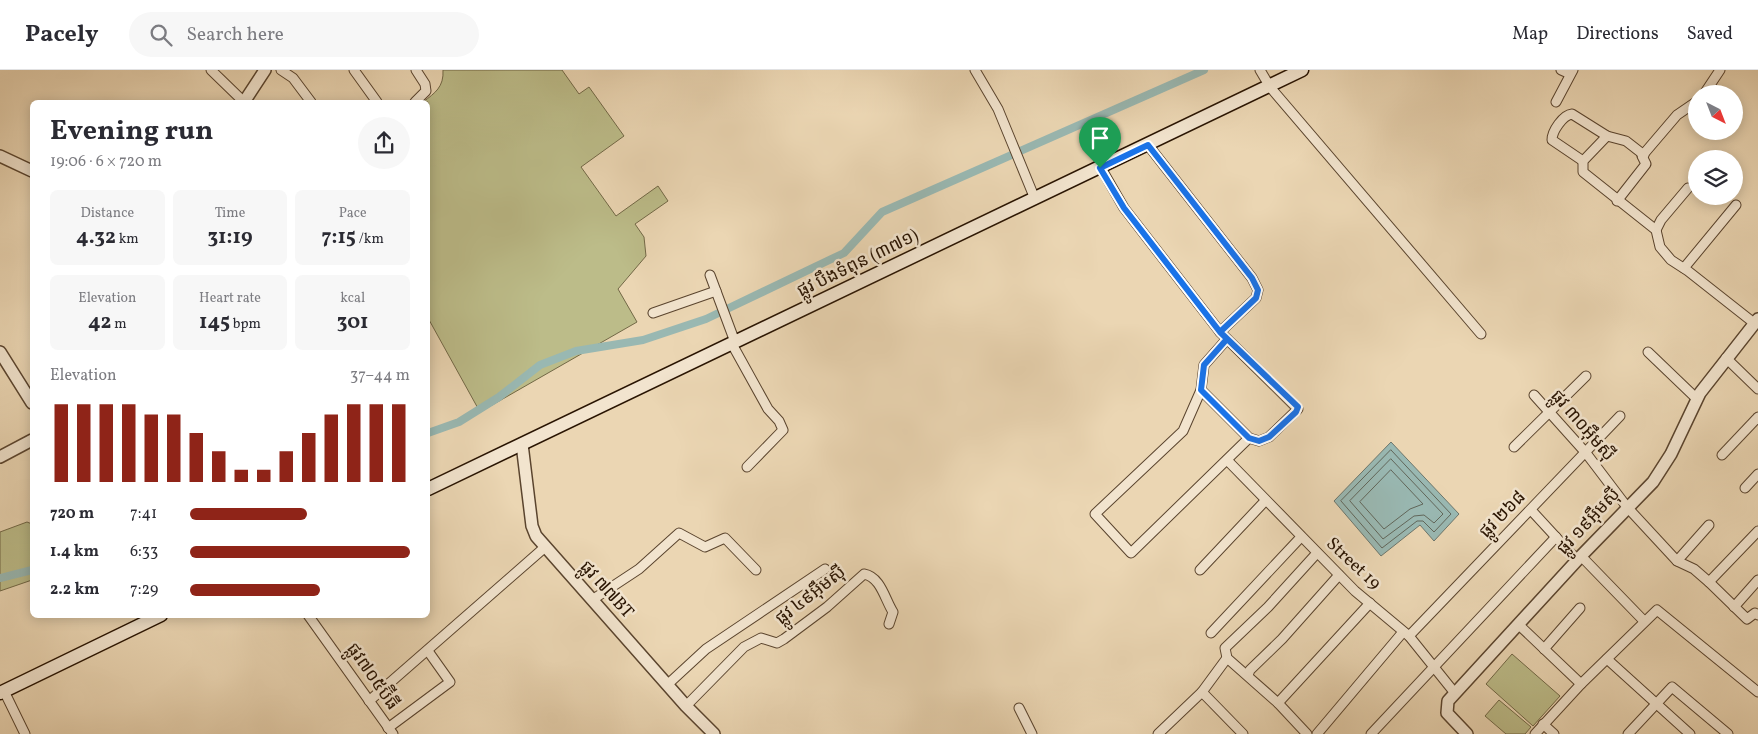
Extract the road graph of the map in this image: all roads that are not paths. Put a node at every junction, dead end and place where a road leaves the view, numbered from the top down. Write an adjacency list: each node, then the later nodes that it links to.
1 (211, 70): 14 (street)
2 (265, 70): 15 (street)
3 (280, 70): 16 (street)
4 (354, 70): 17 (street)
5 (416, 70): 18 (street)
6 (975, 70): 29 (street)
7 (1260, 70): 13 (street)
8 (1302, 70): 13 (main road, ផ្លូវ បឹងទំពុន (៣៧១))
9 (1561, 70): 11 (street)
10 (1720, 70): 12 (street)
11 (1572, 72): 19 (street)
12 (1710, 85)
13 (1270, 87): 22 (main road, ផ្លូវ បឹងទំពុន (៣៧១)); 39 (street)
14 (242, 100)
15 (245, 100)
16 (310, 100)
17 (376, 100)
18 (417, 100)
19 (1556, 102)
20 (1688, 107): 23 (street)
21 (1607, 136): 23 (street); 25 (street); 25 (street)
22 (1148, 145): 26 (main road, ផ្លូវ បឹងទំពុន (៣៧១)); 38 (street)
23 (1644, 155): 30 (street)
24 (0, 156): 27 (street)
25 (1583, 161): 30 (street)
26 (1100, 168): 29 (main road, ផ្លូវ បឹងទំពុន (៣៧១)); 38 (street)
27 (30, 170)
28 (1688, 188): 32 (street)
29 (1035, 199): 41 (main road, ផ្លូវ បឹងទំពុន (៣៧១))
30 (1617, 201): 32 (street)
31 (1736, 205): 33 (street)
32 (1656, 230): 33 (street)
33 (1684, 268): 37 (street)
34 (710, 275): 35 (street)
35 (716, 290): 36 (street); 41 (street)
36 (652, 313)
37 (1756, 321): 44 (street, ផ្លូវ ១៩អ៊ឹមស៊ី)
38 (1220, 332): 40 (street)
39 (1481, 334)
40 (1227, 339): 47 (street); 54 (street)
41 (734, 343): 56 (main road, ផ្លូវ បឹងទំពុន (៣៧១)); 62 (street)
42 (0, 352): 50 (street)
43 (1648, 352): 49 (street)
44 (1726, 358): 46 (street); 49 (street, ផ្លូវ ១៩អ៊ឹមស៊ី)
45 (1586, 376): 51 (street)
46 (1758, 389)
47 (1201, 390): 54 (street); 61 (street)
48 (1534, 395): 51 (street, ផ្លូវ ៣០អ៊ឹមស៊ី)
49 (1697, 399): 67 (street, ផ្លូវ ១៩អ៊ឹមស៊ី)
50 (30, 400)
51 (1548, 412): 57 (street); 58 (street, ផ្លូវ ៣០អ៊ឹមស៊ី)
52 (1620, 416): 58 (street, ផ្លូវ ២៦៨)
53 (1758, 417): 59 (street)
54 (1249, 438): 61 (street)
55 (30, 441): 60 (street)
56 (522, 444): 64 (main road, ផ្លូវ បឹងទំពុន (៣៧១)); 73 (street, ផ្លូវ ៧៧BT)
57 (1514, 447)
58 (1586, 453): 67 (street, ផ្លូវ ៣០អ៊ឹមស៊ី); 68 (street, ផ្លូវ ២៦៨)
59 (1722, 455)
60 (0, 456)
61 (1227, 460): 66 (street, Street 19)
62 (747, 467)
63 (1758, 474): 65 (street)
64 (430, 487)
65 (1745, 488)
66 (1265, 501): 71 (street, Street 19); 79 (street)
67 (1627, 507): 75 (street, ផ្លូវ ១៩អ៊ឹមស៊ី); 76 (street, ផ្លូវ ៣០អ៊ឹមស៊ី)
68 (1531, 510): 72 (street); 94 (street, ផ្លូវ ២៦៨)
69 (1709, 526): 76 (street)
70 (1758, 531): 82 (street)
71 (1301, 537): 74 (street, Street 19); 93 (street)
72 (1556, 537): 75 (street); 99 (street)
73 (544, 548): 83 (street, ផ្លូវ ៧៧BT); 96 (street)
74 (1317, 553): 80 (street, Street 19); 97 (street)
75 (1579, 558): 90 (street); 92 (street, ផ្លូវ ១៩អ៊ឹមស៊ី)
76 (1677, 562): 82 (street, ផ្លូវ ៣០អ៊ឹមស៊ី)
77 (825, 569): 102 (street)
78 (756, 570): 83 (street)
79 (1200, 570)
80 (1340, 576): 84 (street, Street 19); 100 (street)
81 (1758, 580): 85 (street)
82 (1709, 582): 85 (street, ផ្លូវ ៣០អ៊ឹមស៊ី)
83 (592, 600): 102 (street, ផ្លូវ ៧៧BT)
84 (1370, 603): 94 (street, Street 19); 108 (street)
85 (1734, 607): 87 (street)
86 (1580, 608): 95 (street)
87 (1758, 615)
88 (154, 618): 103 (main road)
89 (310, 618): 107 (street, ផ្លូវ៧០៥ប៊ីធី)
90 (1644, 621): 98 (street); 106 (street)
91 (889, 624): 110 (street, ផ្លូវ ៤៩អ៊ឹមស៊ី)
92 (1519, 625): 95 (street); 105 (street, ផ្លូវ ១៩អ៊ឹមស៊ី)
93 (1211, 633)
94 (1406, 634): 99 (street, Street 19); 120 (street, ផ្លូវ ២៦៨)
95 (1544, 649): 101 (street)
96 (428, 651): 107 (street); 113 (street)
97 (1227, 658): 100 (street); 104 (street)
98 (1607, 659): 101 (street); 109 (street)
99 (1433, 667): 105 (street, Street 19); 121 (street)
100 (1248, 675): 108 (street)
101 (1581, 684): 112 (street)
102 (667, 685): 110 (street, ផ្លូវ ៧៧BT)
103 (2, 692): 114 (street)
104 (1202, 692): 117 (street); 118 (street)
105 (1454, 692): 122 (street, ផ្លូវ ១៩អ៊ឹមស៊ី)
106 (1758, 692)
107 (369, 701): 113 (street, ផ្លូវ៧០៥ប៊ីធី)
108 (1278, 703): 119 (street)
109 (1657, 703): 125 (street); 126 (street); 127 (street)
110 (686, 706): 115 (street, ផ្លូវ ៧៧BT)
111 (1019, 708): 116 (street)
112 (1543, 724): 123 (street); 124 (street)
113 (390, 731)
114 (25, 734)
115 (714, 734)
116 (1032, 734)
117 (1158, 734)
118 (1243, 734)
119 (1307, 734)
120 (1317, 734)
121 (1370, 734)
122 (1467, 734)
123 (1535, 734)
124 (1554, 734)
125 (1628, 734)
126 (1690, 734)
127 (1728, 734)

